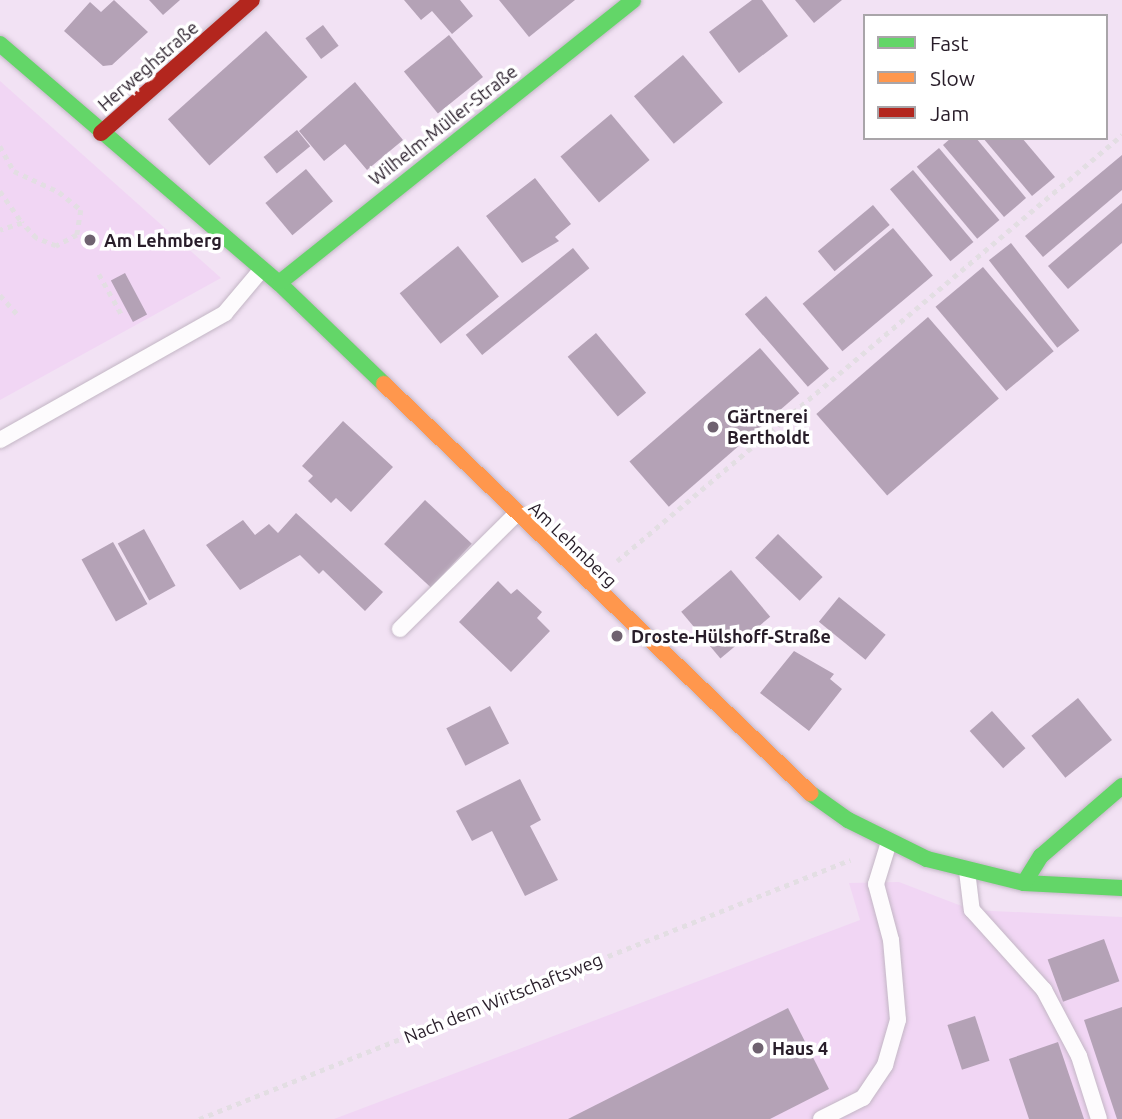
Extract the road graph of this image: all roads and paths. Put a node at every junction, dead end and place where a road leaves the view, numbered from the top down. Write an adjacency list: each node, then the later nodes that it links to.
1 (252, 0): 4 (street, Herweghstraße)
2 (633, 0): 12 (street, Wilhelm-Müller-Straße)
3 (0, 44): 4 (street, Am Lehmberg)
4 (101, 133): 10 (street, Am Lehmberg)
5 (1122, 135): 18 (path)
6 (0, 146): 8 (path)
7 (0, 191): 8 (path)
8 (22, 223): 9 (path)
9 (0, 230)
10 (262, 269): 12 (street, Am Lehmberg); 16 (lane)
11 (99, 274): 15 (path)
12 (279, 283): 17 (street, Am Lehmberg)
13 (0, 295): 14 (path)
14 (17, 314)
15 (123, 317)
16 (0, 440)
17 (515, 515): 18 (street, Am Lehmberg); 19 (lane)
18 (588, 586): 21 (street, Am Lehmberg)
19 (400, 629)
20 (1122, 786): 24 (street)
21 (889, 842): 22 (street, Am Lehmberg); 27 (lane)
22 (967, 871): 24 (street, Am Lehmberg); 28 (lane)
23 (807, 877): 26 (path, Nach dem Wirtschaftsweg)
24 (1024, 884): 25 (street, Am Lehmberg)
25 (1122, 888)
26 (199, 1119)
27 (821, 1119)
28 (1099, 1119)

